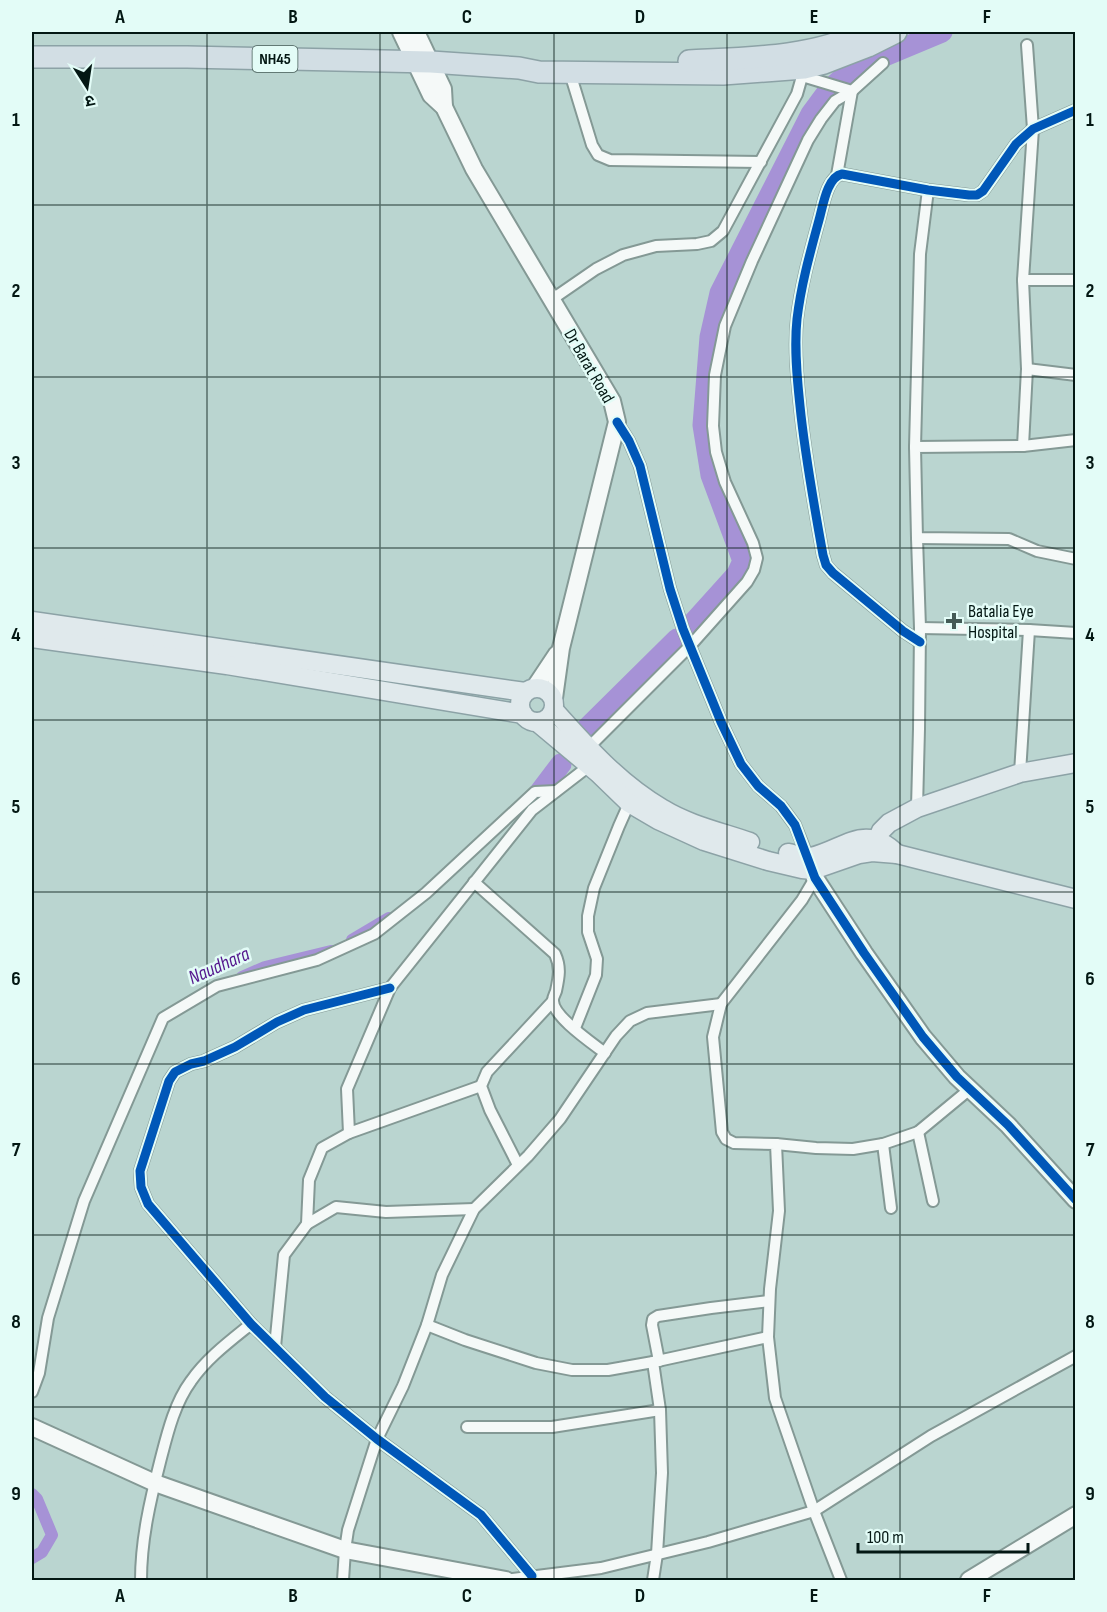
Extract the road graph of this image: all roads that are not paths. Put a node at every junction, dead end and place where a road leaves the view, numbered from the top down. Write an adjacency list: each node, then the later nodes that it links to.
1 (401, 32): 7 (street, Dr Barat Road)
2 (416, 32): 7 (street, Dr Barat Road)
3 (896, 32): 9 (highway, NH45)
4 (857, 34): 9 (highway, NH45)
5 (1027, 45): 14 (street)
6 (32, 57): 7 (highway, NH45)
7 (423, 62): 10 (highway, NH45); 20 (street, Dr Barat Road)
8 (883, 63): 12 (street)
9 (805, 65): 10 (highway, NH45); 11 (highway, NH45); 12 (street); 15 (street)
10 (519, 68): 11 (highway, NH45)
11 (570, 73): 15 (street)
12 (852, 91): 16 (street); 35 (street)
13 (1076, 110): 14 (street)
14 (1033, 129): 17 (street); 18 (street)
15 (761, 162): 20 (street)
16 (837, 175): 17 (street); 34 (street)
17 (928, 190): 26 (street)
18 (1023, 280): 19 (street); 21 (street)
19 (1076, 280)
20 (551, 300): 23 (street, Dr Barat Road)
21 (1026, 369): 22 (street); 25 (street)
22 (1076, 375)
23 (617, 422): 35 (street); 36 (street, Dr Barat Road)
24 (1076, 440): 25 (street)
25 (1023, 446): 26 (street)
26 (915, 447): 27 (street)
27 (917, 538): 28 (street); 30 (street)
28 (1076, 559)
29 (32, 621): 37 (main road)
30 (920, 628): 31 (street); 34 (street)
31 (1029, 630): 32 (street); 42 (street)
32 (1076, 633)
33 (32, 638): 39 (main road)
34 (920, 642): 45 (street)
35 (690, 646): 40 (street); 47 (street)
36 (561, 648): 37 (street, Dr Barat Road); 38 (street, Dr Barat Road)
37 (530, 690): 38 (main road); 39 (main road)
38 (554, 704): 39 (main road); 40 (main road)
39 (530, 718): 40 (main road)
40 (589, 757): 43 (street); 44 (main road)
41 (1076, 763): 42 (main road)
42 (1020, 773): 45 (main road)
43 (556, 791): 48 (street); 74 (street)
44 (632, 797): 47 (main road); 53 (street)
45 (917, 808): 46 (main road)
46 (875, 846): 47 (main road); 49 (main road)
47 (812, 868): 52 (street); 56 (street)
48 (474, 882): 50 (street); 51 (street)
49 (1076, 899)
50 (390, 988): 58 (street); 68 (street)
51 (553, 1001): 53 (street); 55 (street)
52 (721, 1004): 54 (street); 59 (street)
53 (575, 1029): 54 (street)
54 (605, 1053): 61 (street)
55 (481, 1086): 58 (street); 61 (street)
56 (970, 1089): 57 (street); 62 (street)
57 (918, 1132): 60 (street); 63 (street)
58 (349, 1133): 66 (street)
59 (776, 1144): 60 (street); 67 (street)
60 (883, 1144): 64 (street)
61 (518, 1165): 65 (street)
62 (1076, 1200)
63 (933, 1201)
64 (891, 1208)
65 (474, 1209): 66 (street); 69 (street)
66 (307, 1224): 71 (street)
67 (770, 1302): 70 (street); 73 (street)
68 (251, 1324): 71 (street); 79 (street)
69 (427, 1325): 73 (street); 78 (street)
70 (768, 1337): 73 (street); 80 (street)
71 (275, 1347): 78 (street)
72 (1076, 1356): 80 (street)
73 (656, 1361): 75 (street)
74 (32, 1392)
75 (660, 1410): 76 (street); 83 (street)
76 (467, 1427)
77 (38, 1430): 79 (street)
78 (377, 1439): 82 (street); 84 (street)
79 (155, 1483): 82 (street); 86 (street)
80 (814, 1511): 83 (street); 89 (street)
81 (1076, 1515): 90 (street)
82 (345, 1550): 85 (street); 87 (street)
83 (657, 1554): 84 (street); 88 (street)
84 (532, 1576): 85 (street)
85 (506, 1580)
86 (141, 1581)
87 (344, 1581)
88 (653, 1581)
89 (841, 1581)
90 (969, 1581)

